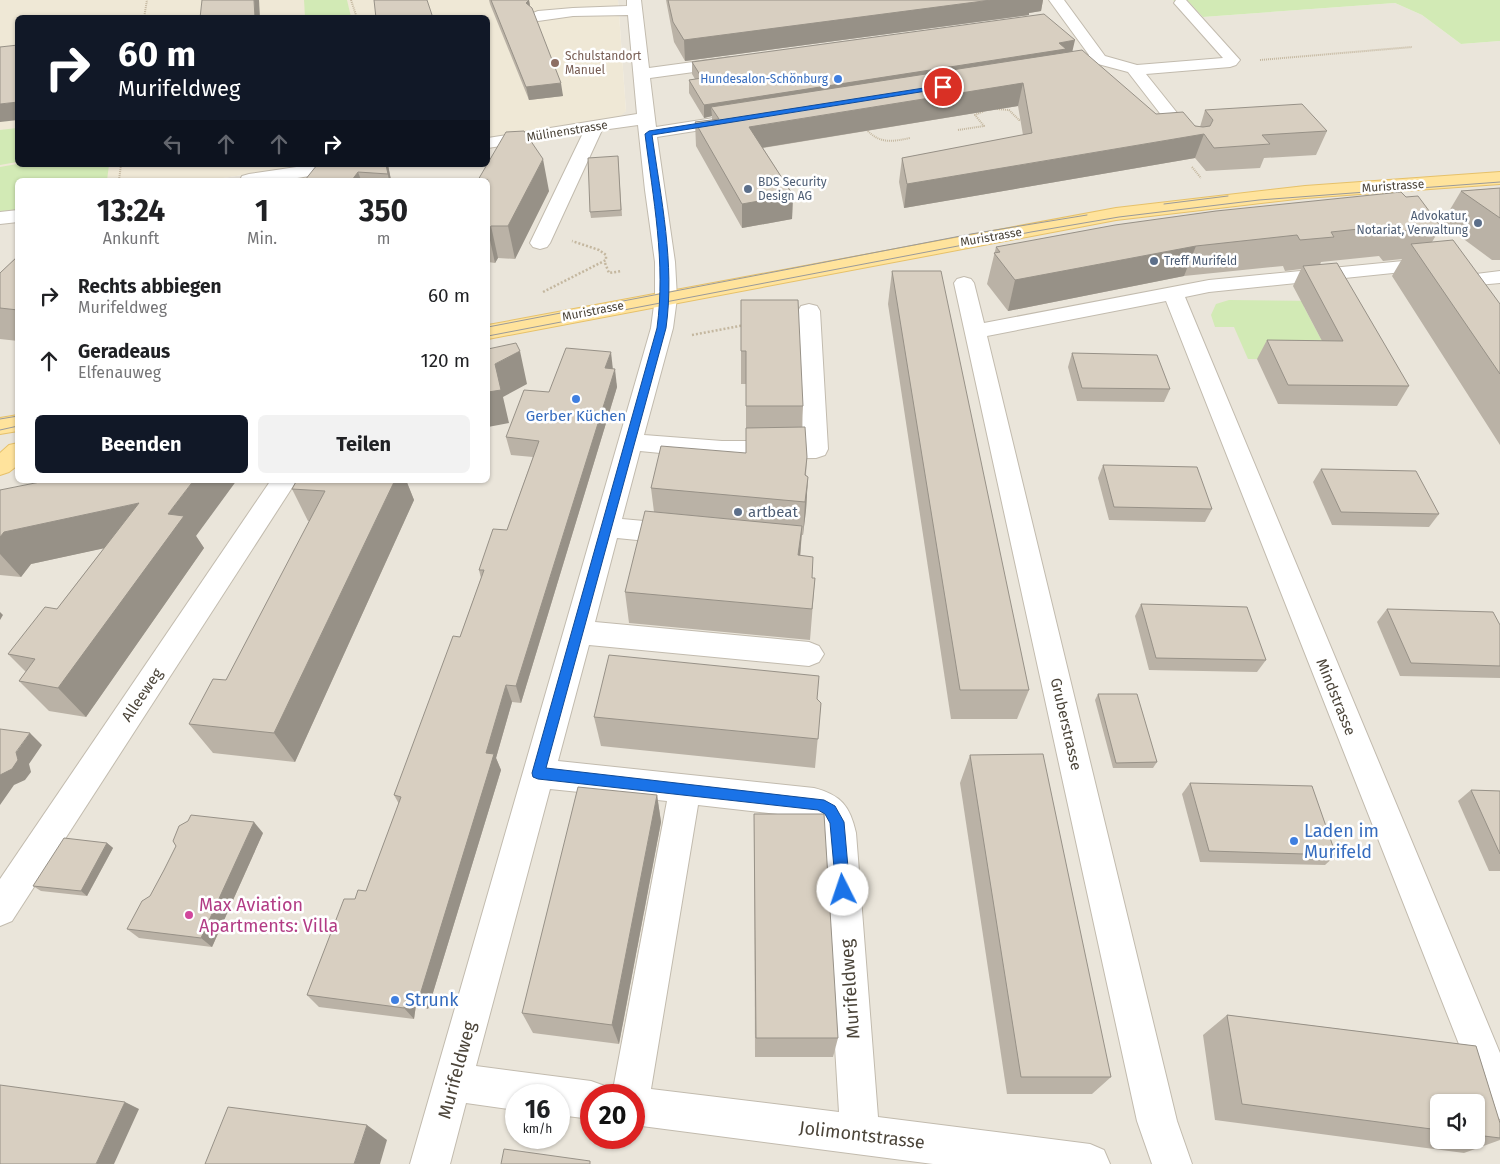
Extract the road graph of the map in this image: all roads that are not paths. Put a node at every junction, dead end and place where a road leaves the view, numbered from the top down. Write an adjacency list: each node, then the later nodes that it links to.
1 (1056, 0): 5 (street)
2 (1180, 3): 9 (street)
3 (635, 5): 4 (street); 11 (street, Murifeldweg)
4 (538, 16)
5 (1068, 16): 6 (street); 8 (street)
6 (1049, 18)
7 (749, 59): 11 (street)
8 (1096, 59): 9 (street); 10 (street)
9 (1134, 70): 16 (street)
10 (1045, 71)
11 (642, 74): 14 (street, Murifeldweg)
12 (746, 118): 14 (street, Mülinenstrasse)
13 (595, 126): 14 (street, Mülinenstrasse); 15 (street, Mülinenstrasse); 22 (street)
14 (648, 126): 26 (street, Murifeldweg)
15 (490, 143)
16 (1194, 144)
17 (333, 167): 18 (street)
18 (261, 178)
19 (1500, 178): 26 (main road, Muristrasse)
20 (15, 216): 21 (street)
21 (0, 218)
22 (543, 237)
23 (1500, 277): 25 (street)
24 (964, 283): 29 (street, Gruberstrasse)
25 (1173, 293): 29 (street); 46 (street, Mindstrasse)
26 (666, 298): 28 (main road, Muristrasse); 32 (street, Murifeldweg)
27 (810, 312): 32 (street)
28 (490, 332)
29 (975, 332): 52 (street, Gruberstrasse)
30 (15, 423): 31 (main road)
31 (0, 426)
32 (631, 442): 36 (street, Murifeldweg)
33 (15, 454): 34 (main road)
34 (0, 466)
35 (282, 483): 42 (street, Alleeweg)
36 (607, 528): 37 (street); 38 (street, Murifeldweg)
37 (704, 536)
38 (578, 632): 39 (street); 40 (street, Murifeldweg)
39 (809, 654)
40 (538, 773): 41 (street, Murifeldweg); 43 (street, Murifeldweg)
41 (685, 789): 44 (street); 48 (street, Murifeldweg)
42 (0, 909)
43 (453, 1082): 45 (street); 50 (street, Murifeldweg)
44 (632, 1084)
45 (505, 1089)
46 (1500, 1100)
47 (645, 1107): 48 (street, Jolimontstrasse)
48 (860, 1135): 49 (street, Jolimontstrasse)
49 (922, 1153): 51 (street, Jolimontstrasse)
50 (430, 1164)
51 (1090, 1164)
52 (1172, 1164)

